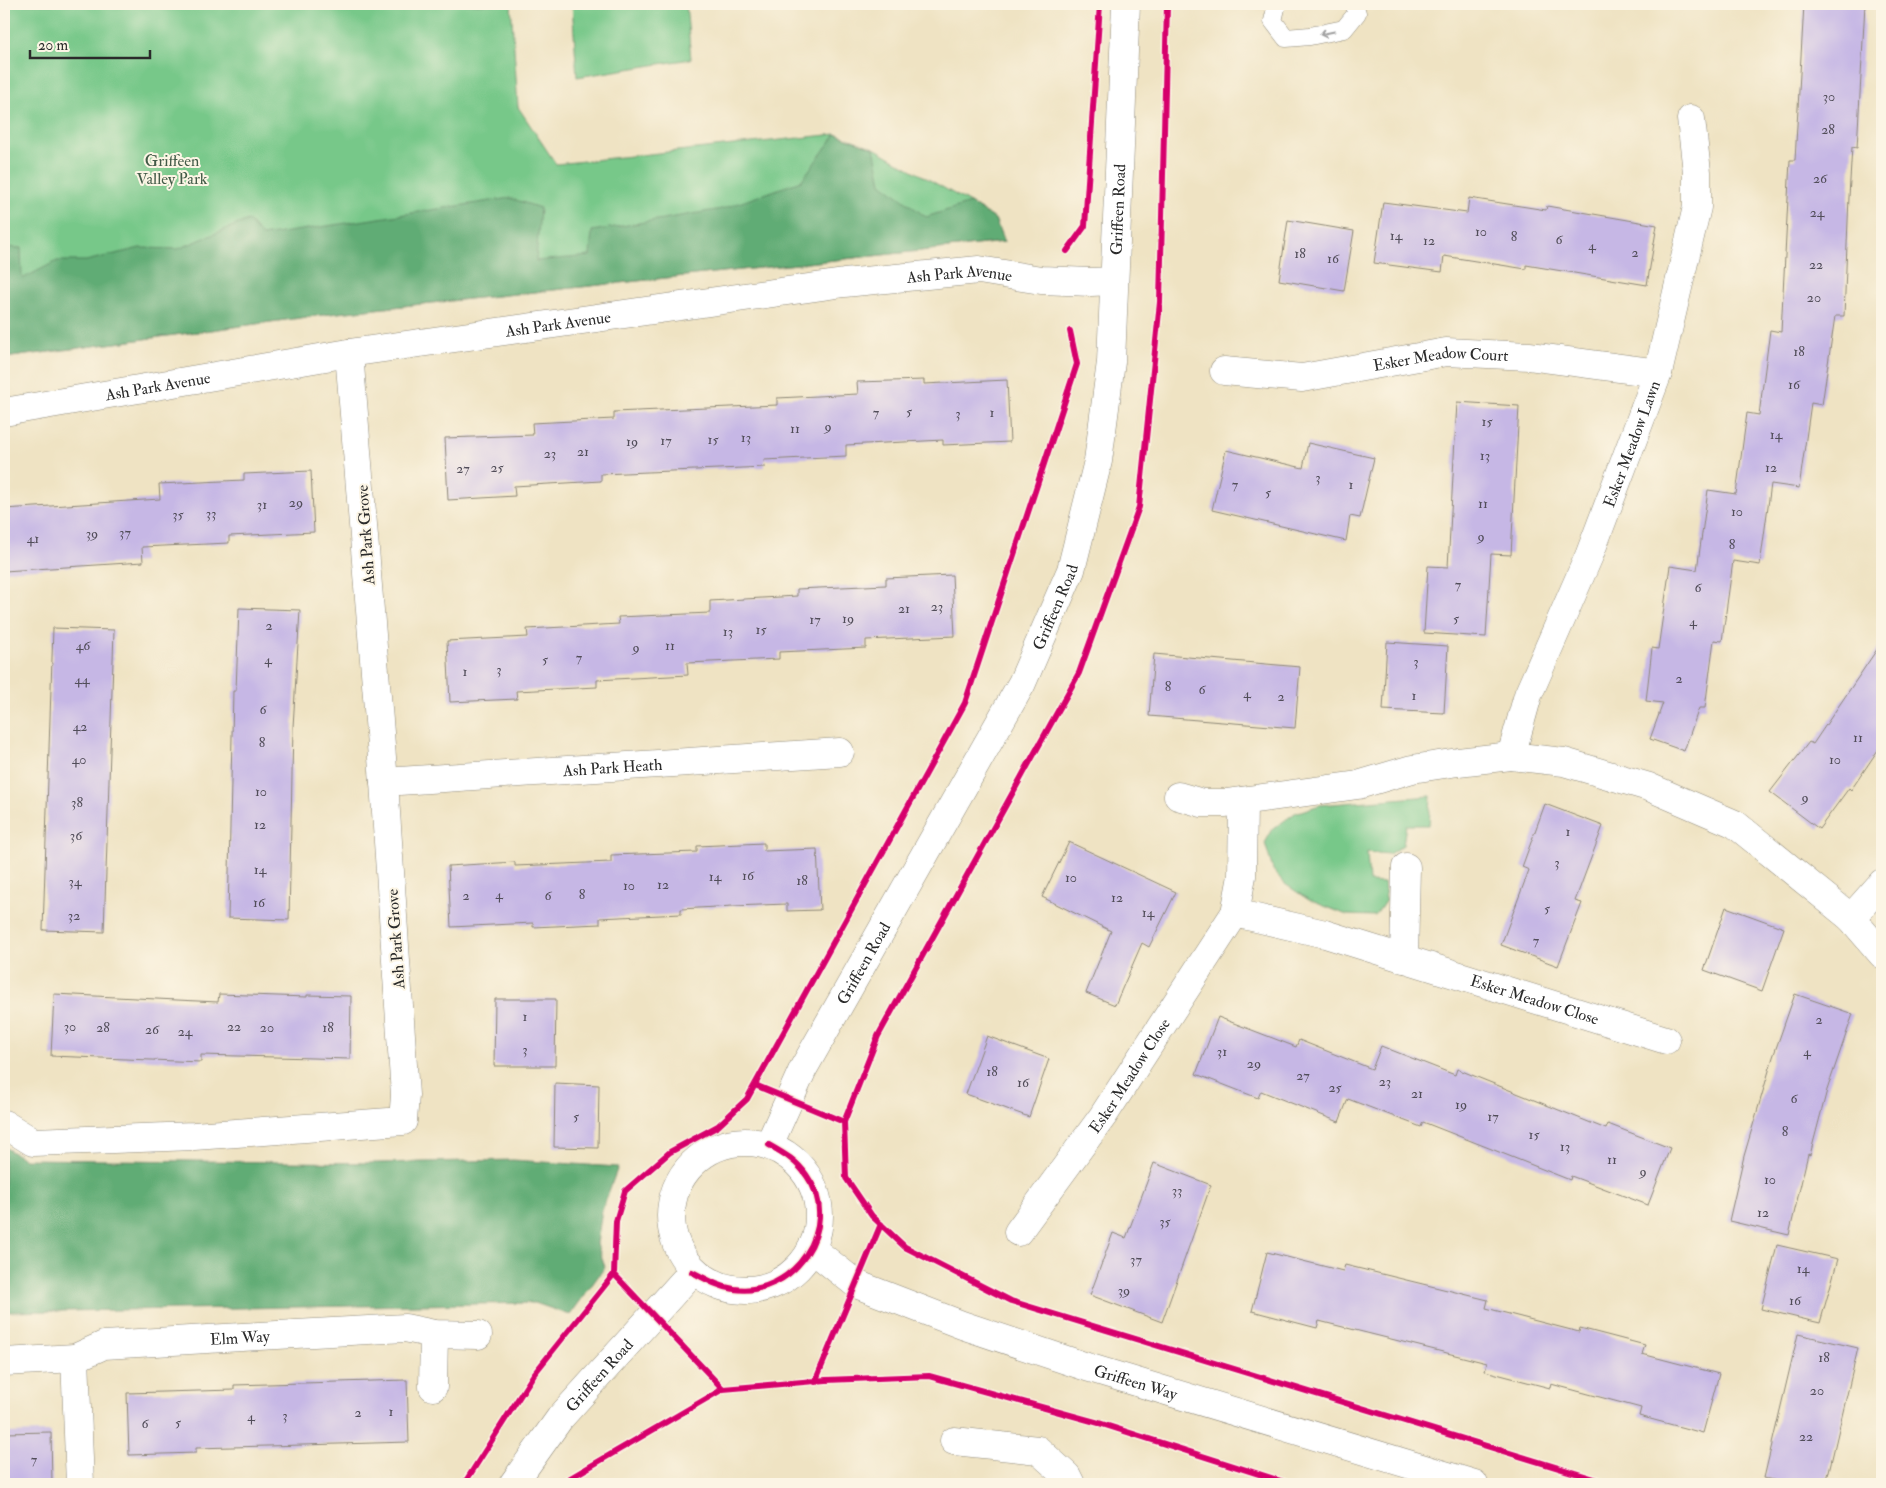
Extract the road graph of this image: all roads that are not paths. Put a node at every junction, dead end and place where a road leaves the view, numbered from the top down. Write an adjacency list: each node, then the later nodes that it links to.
1 (1126, 4): 5 (street, Griffeen Road)
2 (1277, 4): 3 (lane, one-way to 2)
3 (1354, 4)
4 (1691, 119): 8 (street, Esker Meadow Lawn)
5 (1114, 281): 6 (street, Ash Park Avenue); 23 (street, Griffeen Road)
6 (349, 353): 9 (street, Ash Park Avenue); 12 (street, Ash Park Grove)
7 (1224, 371): 8 (street, Esker Meadow Court)
8 (1658, 373): 11 (street, Esker Meadow Lawn)
9 (4, 412)
10 (840, 752): 12 (street, Ash Park Heath)
11 (1511, 756): 14 (street); 18 (street)
12 (384, 782): 22 (street, Ash Park Grove)
13 (1178, 796): 14 (street)
14 (1243, 801): 17 (street, Esker Meadow Close)
15 (1406, 867): 20 (street)
16 (1882, 883): 18 (street)
17 (1235, 913): 20 (street, Esker Meadow Close); 24 (street, Esker Meadow Close)
18 (1852, 918): 19 (street)
19 (1882, 954)
20 (1404, 959): 21 (street, Esker Meadow Close)
21 (1666, 1040)
22 (4, 1124)
23 (769, 1145): 25 (street); 26 (street)
24 (1018, 1232)
25 (811, 1248): 26 (street); 33 (street, Griffeen Way)
26 (692, 1272): 35 (street, Griffeen Road)
27 (434, 1334): 28 (street, Elm Way); 29 (street, Elm Way); 31 (street)
28 (478, 1335)
29 (75, 1358): 30 (street, Elm Way); 34 (street)
30 (4, 1362)
31 (433, 1387)
32 (954, 1441): 36 (street)
33 (1457, 1482)
34 (80, 1484)
35 (513, 1484)
36 (1071, 1484)

